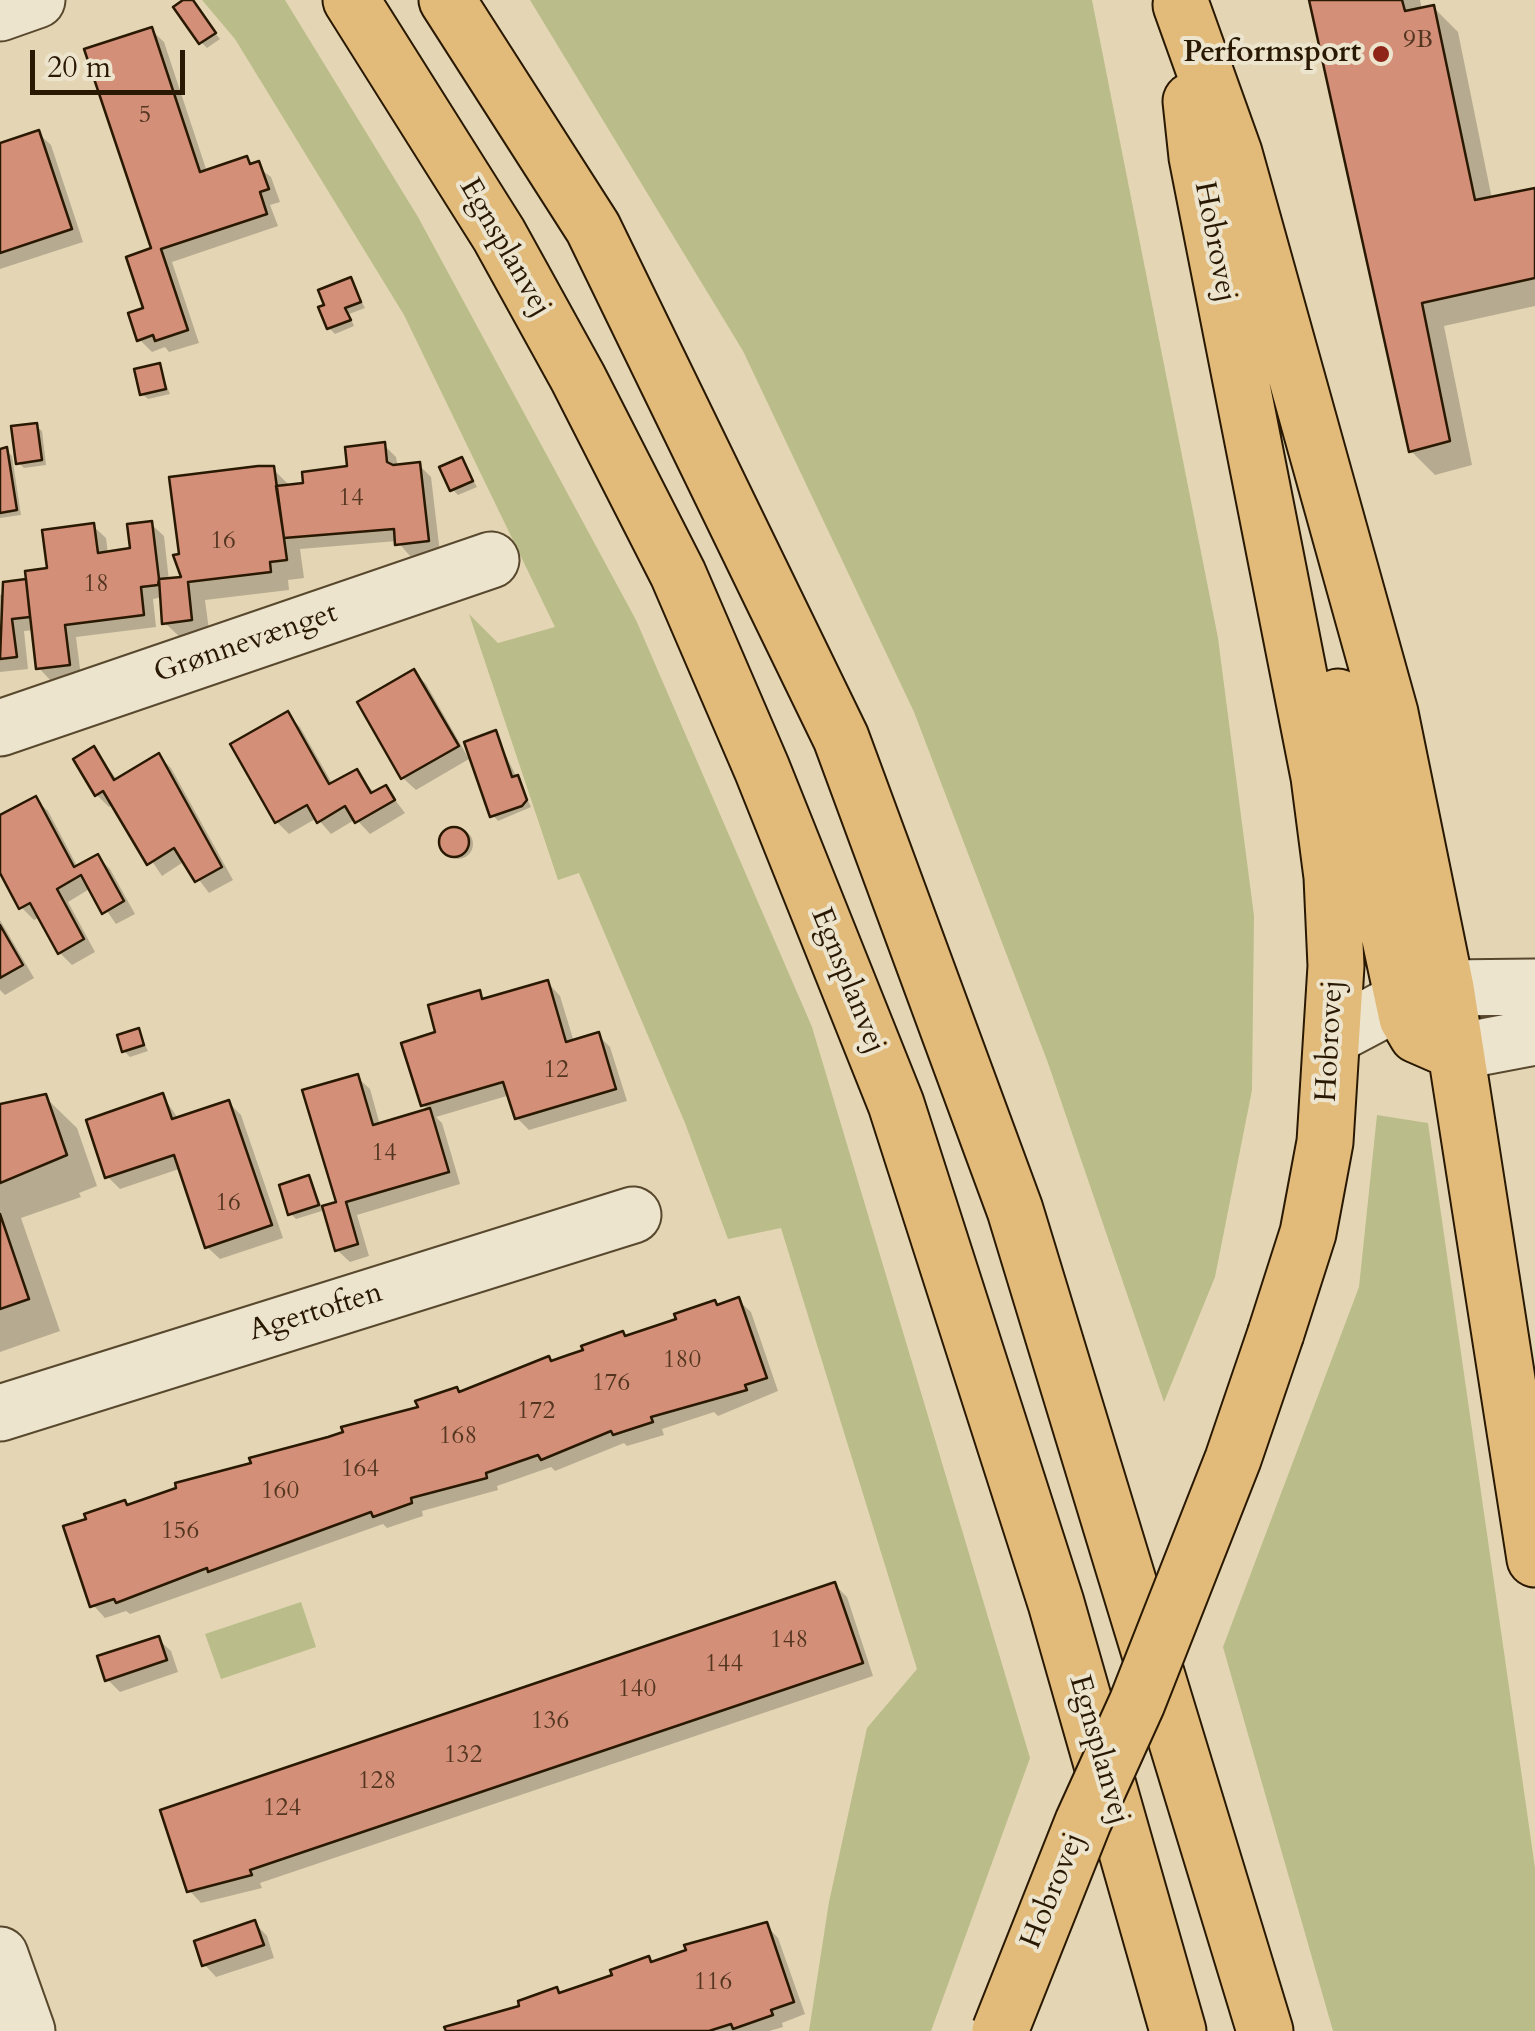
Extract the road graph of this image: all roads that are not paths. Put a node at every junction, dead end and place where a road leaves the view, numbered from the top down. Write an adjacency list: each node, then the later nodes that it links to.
1 (37, 0): 5 (street)
2 (351, 0): 20 (main road, Egnsplanvej)
3 (446, 0): 21 (main road)
4 (1180, 2): 6 (main road, Hobrovej); 10 (main road, Hobrovej)
5 (0, 13)
6 (1197, 158): 10 (main road); 11 (main road, Hobrovej)
7 (491, 560): 8 (street, Grønnevænget)
8 (0, 728)
9 (1535, 987): 10 (street)
10 (1425, 994): 11 (street); 13 (main road)
11 (1334, 1036): 19 (main road, Hobrovej, bridge)
12 (1535, 1037): 13 (street)
13 (1456, 1052): 16 (main road)
14 (633, 1215): 15 (street, Agertoften)
15 (0, 1413)
16 (1535, 1559)
17 (0, 1955): 18 (street)
18 (28, 2031)
19 (1000, 2031)
20 (1178, 2031)
21 (1264, 2031)

